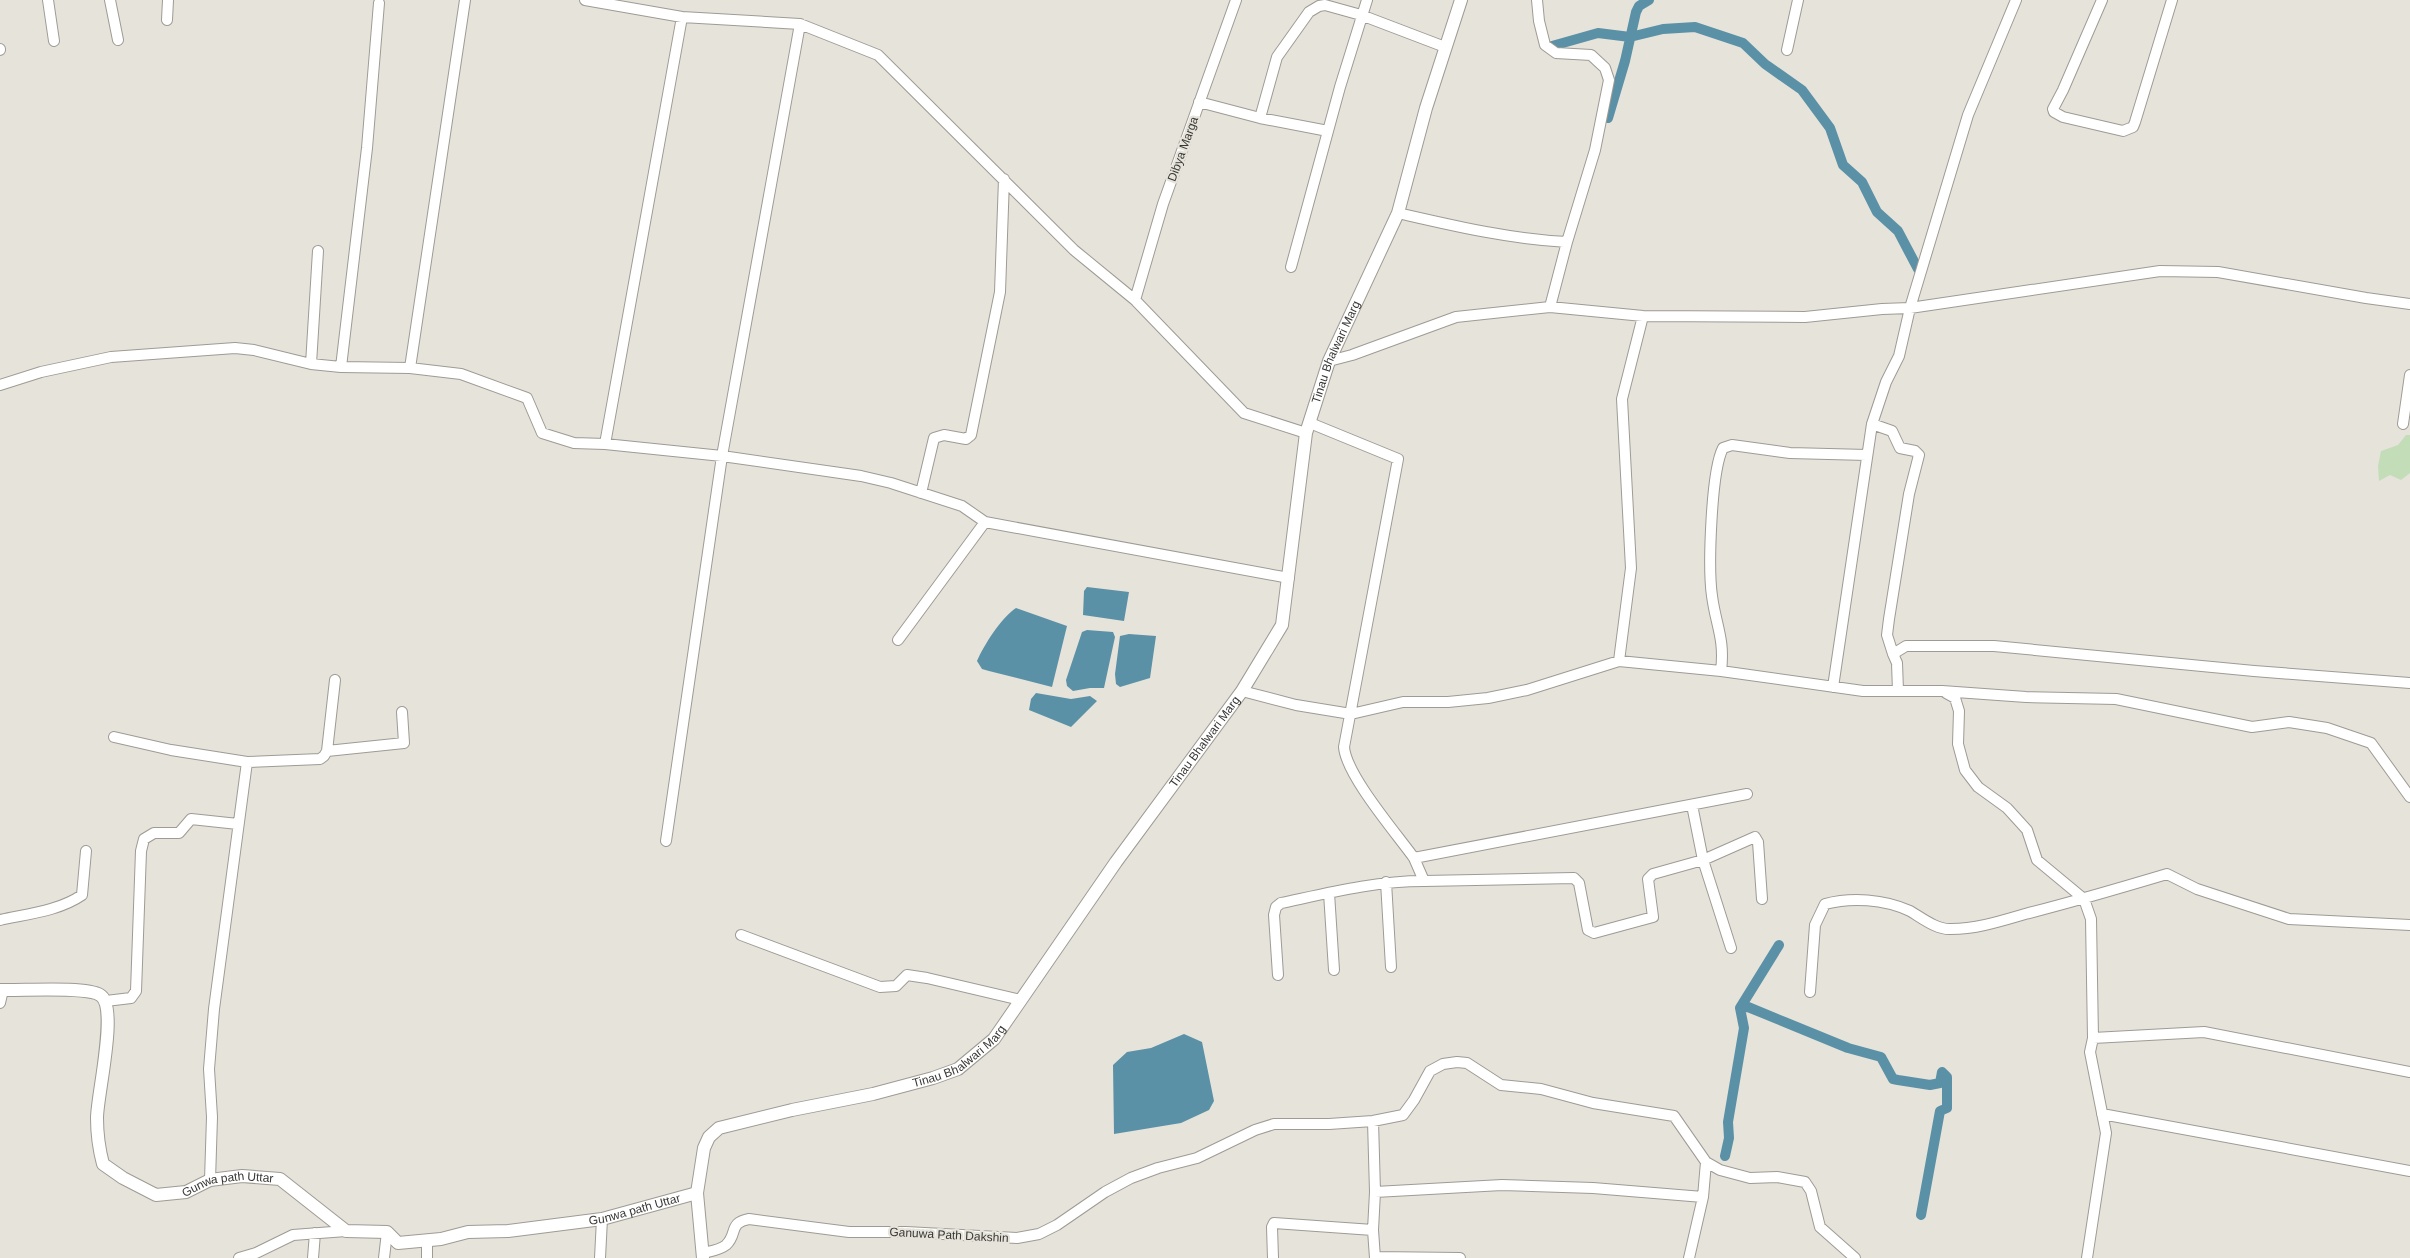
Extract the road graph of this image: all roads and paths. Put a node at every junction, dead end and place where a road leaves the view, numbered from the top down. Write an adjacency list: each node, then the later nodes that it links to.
1 (48, 0): 20 (street)
2 (110, 0): 19 (street)
3 (168, 0): 17 (street)
4 (464, 0): 39 (street)
5 (585, 0): 16 (street)
6 (1236, 0): 23 (street, Dibya Marga)
7 (1367, 0): 15 (street)
8 (1461, 0): 21 (street, Tinau Bhalwari Marg)
9 (1537, 0): 28 (street)
10 (1798, 0): 22 (street)
11 (2016, 0): 34 (street)
12 (2102, 0): 13 (street)
13 (2172, 0)
14 (379, 3): 38 (street)
15 (1361, 16): 21 (street); 24 (street); 25 (street)
16 (682, 17): 18 (street); 45 (street)
17 (167, 20)
18 (800, 24): 26 (street); 46 (street)
19 (118, 40)
20 (54, 41)
21 (1446, 47): 27 (street, Tinau Bhalwari Marg)
22 (1787, 50)
23 (1199, 102): 24 (street); 31 (street, Dibya Marga)
24 (1260, 118): 25 (street)
25 (1328, 130): 30 (street)
26 (1004, 179): 31 (street); 48 (street)
27 (1398, 213): 28 (street); 36 (street, Tinau Bhalwari Marg)
28 (1567, 242): 33 (street)
29 (318, 250): 37 (street)
30 (1291, 267)
31 (1134, 300): 44 (street)
32 (2410, 304): 34 (street)
33 (1550, 307): 35 (street); 36 (street)
34 (1910, 308): 35 (street); 42 (street)
35 (1643, 316): 53 (street)
36 (1329, 361): 44 (street, Tinau Bhalwari Marg)
37 (311, 364): 38 (street); 41 (street)
38 (341, 367): 39 (street)
39 (410, 368): 45 (street)
40 (2410, 375): 43 (street)
41 (0, 385)
42 (1872, 424): 47 (street); 52 (street)
43 (2403, 424)
44 (1308, 428): 50 (street, Tinau Bhalwari Marg); 62 (street)
45 (604, 444): 46 (street)
46 (722, 456): 48 (street); 70 (street)
47 (1867, 456): 54 (street); 57 (street)
48 (921, 493): 49 (street)
49 (984, 522): 50 (street); 51 (street)
50 (1289, 578): 58 (street, Tinau Bhalwari Marg)
51 (898, 640)
52 (1893, 654): 56 (street); 59 (street)
53 (1619, 661): 54 (street); 62 (street)
54 (1721, 671): 57 (street)
55 (336, 680): 64 (street)
56 (2410, 683)
57 (1833, 687): 59 (street)
58 (1242, 691): 62 (street); 88 (street, Tinau Bhalwari Marg)
59 (1898, 691): 60 (street)
60 (1942, 691): 67 (street); 78 (street)
61 (402, 712): 64 (street)
62 (1351, 714): 72 (street)
63 (114, 737): 65 (street)
64 (327, 751): 65 (street)
65 (247, 762): 69 (street)
66 (1747, 794): 68 (street)
67 (2410, 797)
68 (1692, 805): 72 (street); 73 (street)
69 (238, 824): 89 (street); 97 (street)
70 (666, 841)
71 (86, 851): 79 (street)
72 (1414, 858): 74 (street)
73 (1703, 860): 74 (street); 77 (street); 82 (street)
74 (1424, 881): 75 (street)
75 (1386, 882): 76 (street); 83 (street)
76 (1328, 893): 84 (street); 85 (street)
77 (1762, 899)
78 (2084, 899): 80 (street); 87 (street); 91 (street)
79 (0, 920)
80 (2410, 925)
81 (741, 936): 88 (street)
82 (1731, 948)
83 (1391, 967)
84 (1334, 970)
85 (1278, 975)
86 (2, 990): 89 (street); 90 (street)
87 (1810, 992)
88 (1021, 1000): 99 (street, Tinau Bhalwari Marg)
89 (106, 1002): 97 (street, Gunwa path Uttar)
90 (0, 1003)
91 (2092, 1038): 92 (street); 93 (street)
92 (2410, 1072)
93 (2102, 1114): 96 (street); 118 (street)
94 (1373, 1122): 95 (street, Ganuwa Path Dakshin); 98 (street); 107 (street, Ganuwa Path Dakshin)
95 (1706, 1162): 100 (street); 117 (street)
96 (2410, 1171)
97 (210, 1180): 103 (street, Gunwa path Uttar)
98 (1376, 1192): 100 (street); 102 (street)
99 (696, 1193): 101 (street, Gunwa path Uttar); 107 (street, Tinau Bhalwari Marg)
100 (1703, 1198): 116 (street)
101 (602, 1219): 106 (street, Gunwa path Uttar); 113 (street)
102 (1373, 1230): 108 (street); 114 (street)
103 (346, 1231): 104 (street, Gunwa path Uttar); 105 (street)
104 (387, 1232): 106 (street, Gunwa path Uttar); 111 (street)
105 (315, 1234): 109 (street); 110 (street)
106 (426, 1241): 112 (street)
107 (703, 1256)
108 (1375, 1257): 115 (street)
109 (239, 1258)
110 (312, 1258)
111 (384, 1258)
112 (427, 1258)
113 (600, 1258)
114 (1273, 1258)
115 (1460, 1258)
116 (1689, 1258)
117 (1855, 1258)
118 (2087, 1258)

